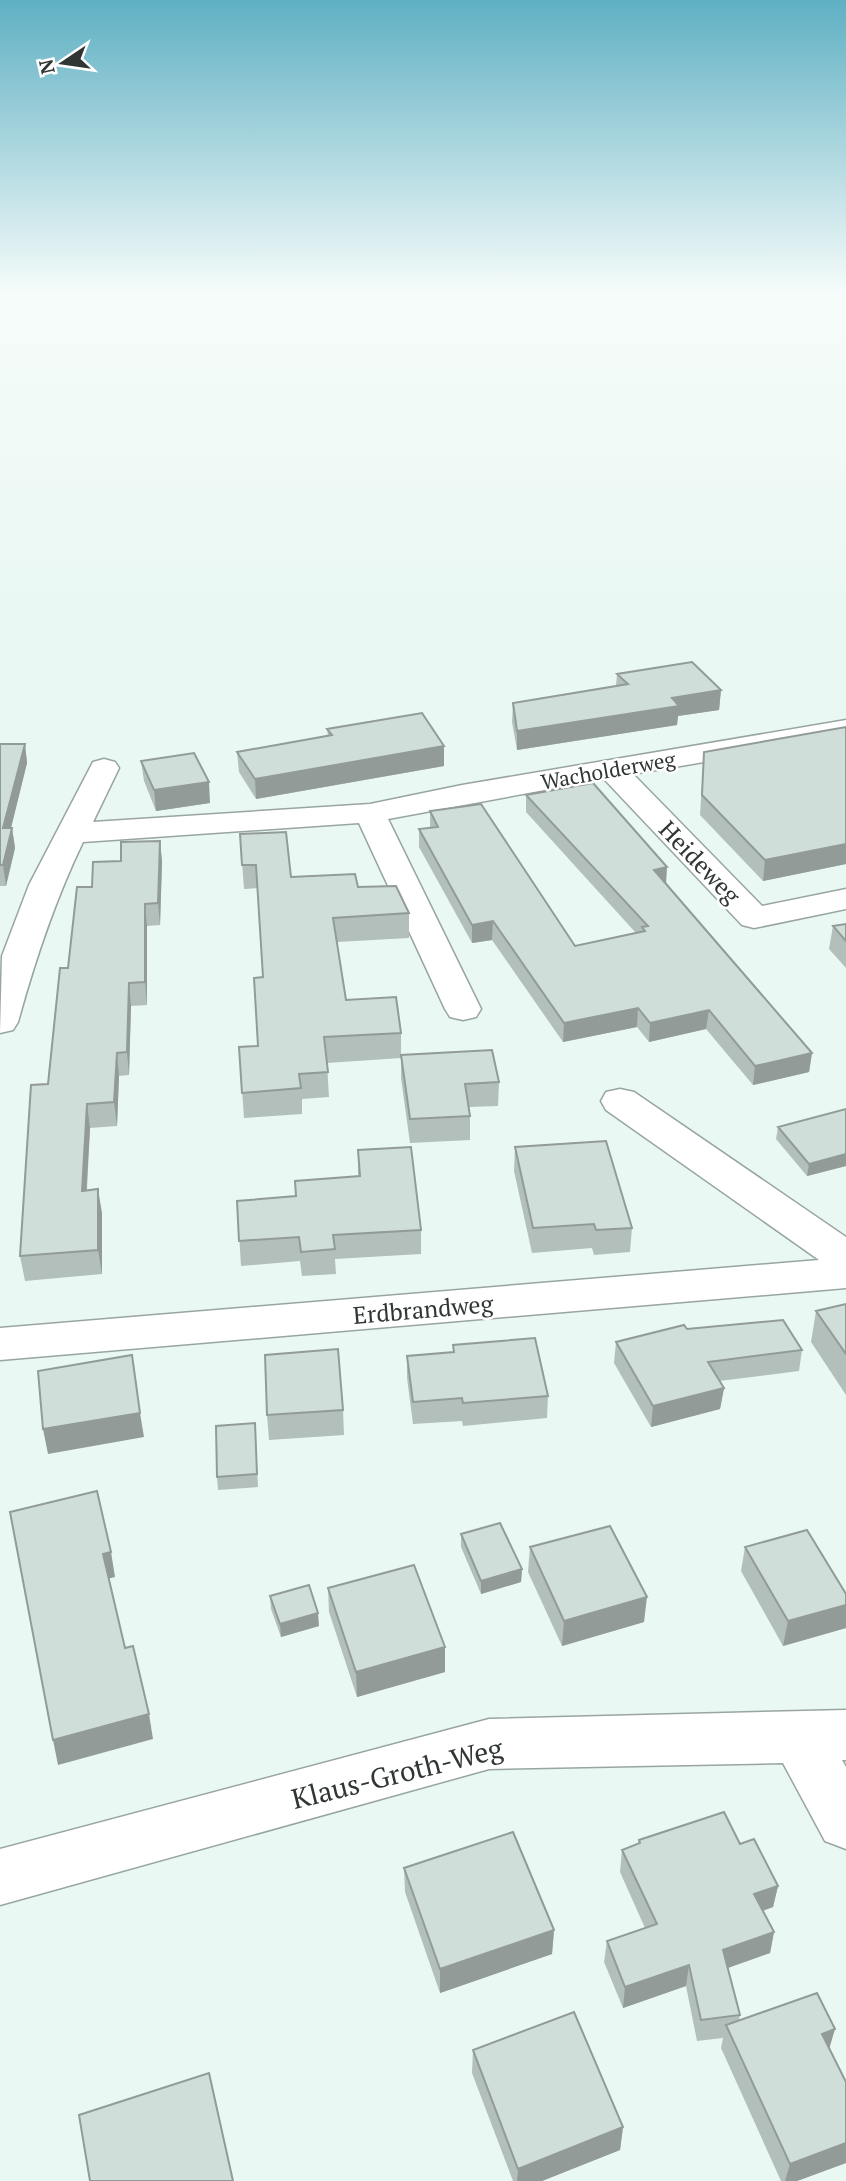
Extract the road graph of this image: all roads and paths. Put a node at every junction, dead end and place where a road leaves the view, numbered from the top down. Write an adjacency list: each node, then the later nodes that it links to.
1 (846, 729): 3 (street, Wacholderweg)
2 (104, 768): 5 (street)
3 (611, 769): 4 (street, Wacholderweg); 6 (street, Heideweg)
4 (370, 813): 5 (street, Wacholderweg); 7 (street)
5 (74, 833): 8 (street)
6 (846, 899)
7 (463, 1009)
8 (0, 1022)
9 (620, 1101): 10 (street)
10 (846, 1258)
11 (846, 1273): 12 (street, Erdbrandweg)
12 (0, 1344)
13 (823, 1737): 14 (street); 15 (street, Klaus-Groth-Weg)
14 (846, 1822)
15 (0, 1877)

